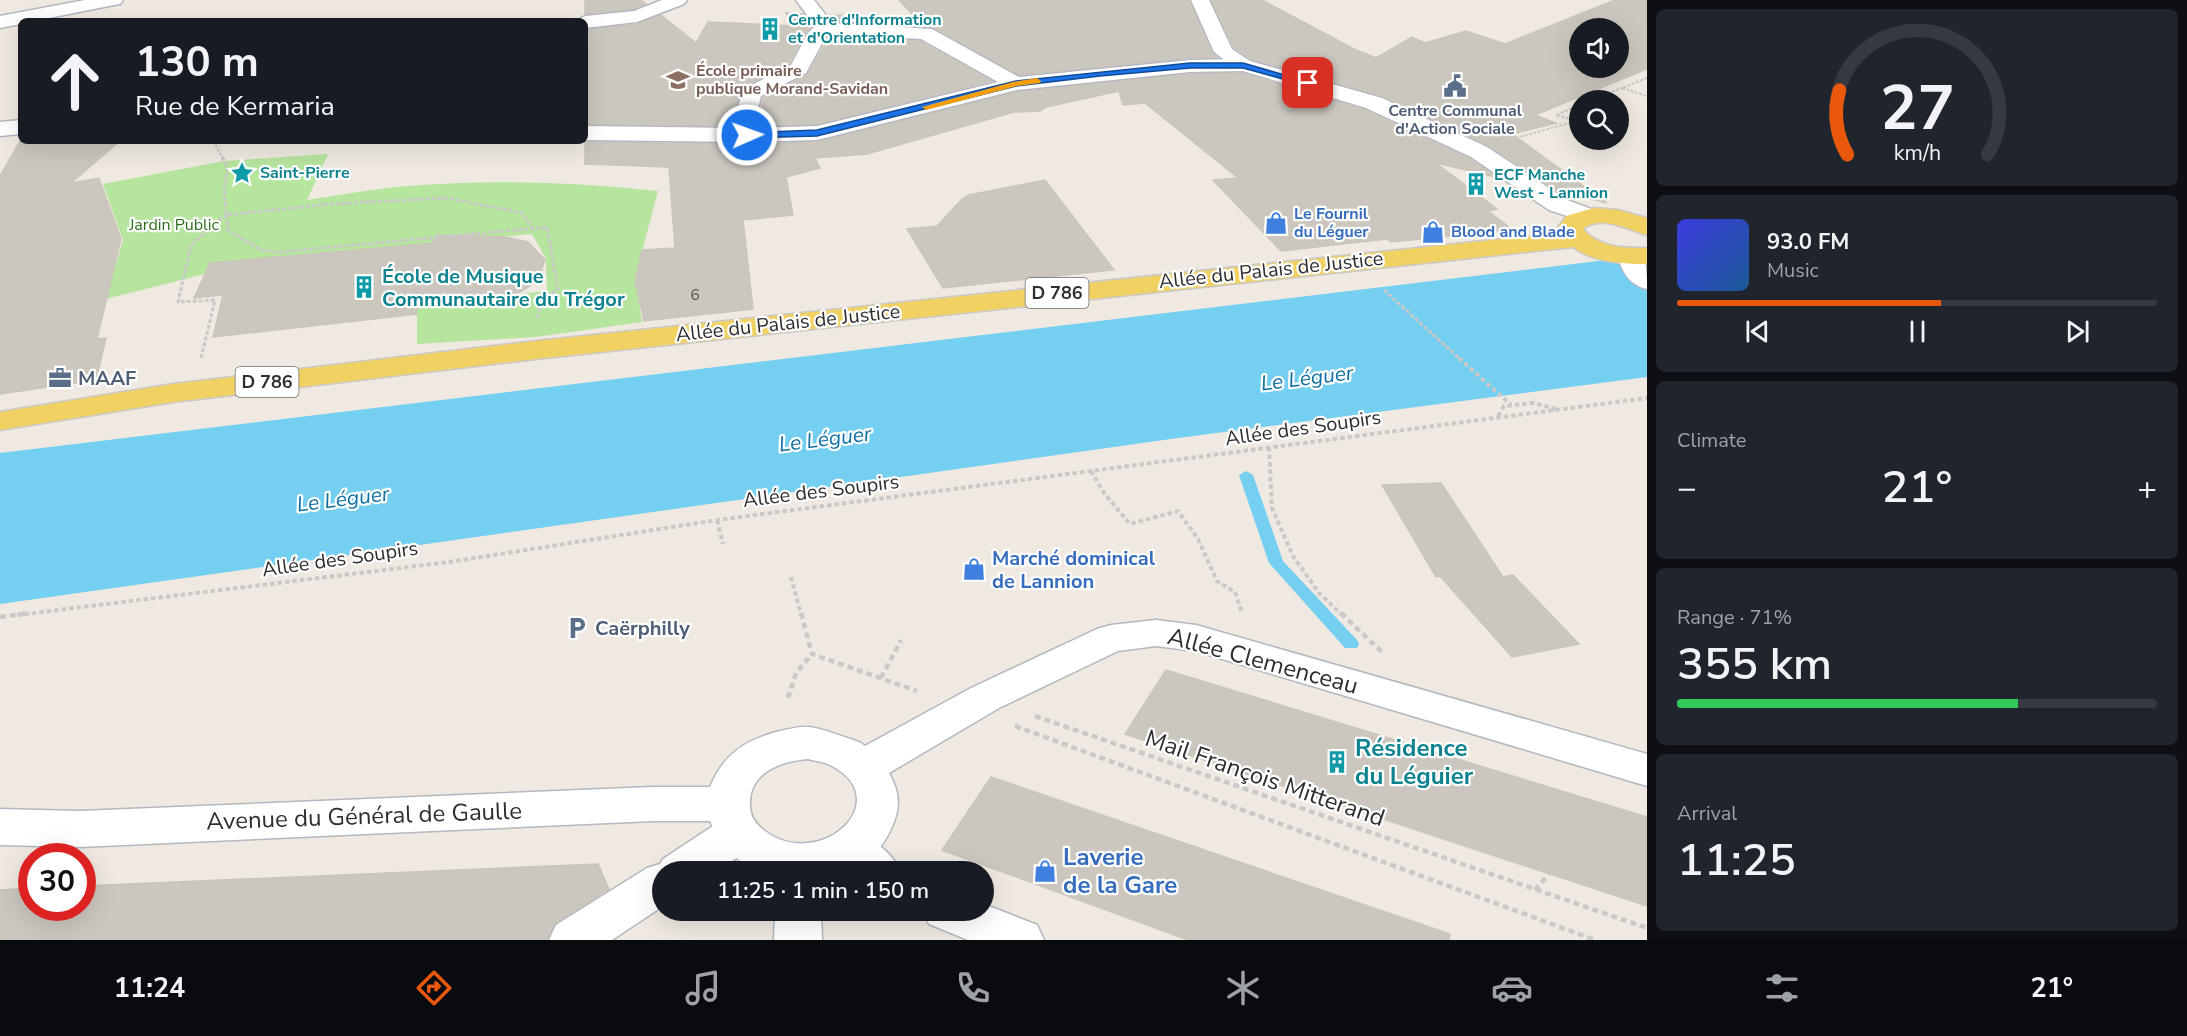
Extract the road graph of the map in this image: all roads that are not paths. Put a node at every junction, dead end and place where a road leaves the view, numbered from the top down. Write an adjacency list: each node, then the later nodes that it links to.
1 (114, 0): 5 (street)
2 (678, 0): 8 (street)
3 (805, 0): 9 (street)
4 (1200, 0): 10 (street)
5 (44, 17)
6 (18, 20): 7 (street)
7 (0, 22)
8 (588, 22)
9 (826, 28): 11 (street); 15 (street)
10 (1243, 65): 11 (street); 17 (street)
11 (1016, 84): 15 (street)
12 (18, 127): 13 (street)
13 (0, 129)
14 (588, 133): 15 (street)
15 (747, 135)
16 (1645, 224): 17 (main road, Allée du Palais de Justice)
17 (1583, 228): 18 (main road); 19 (main road, Allée du Palais de Justice / D 786)
18 (1640, 266)
19 (0, 421)
20 (864, 767): 21 (street, Allée Clemenceau); 22 (street); 24 (street)
21 (1647, 770)
22 (733, 819): 23 (street, Avenue du Général de Gaulle); 25 (street); 26 (street)
23 (0, 827)
24 (864, 860): 27 (street)
25 (690, 861)
26 (781, 861)
27 (818, 861)
28 (652, 889): 31 (street)
29 (798, 921): 32 (street)
30 (973, 921): 33 (street)
31 (573, 940)
32 (798, 940)
33 (1020, 940)

